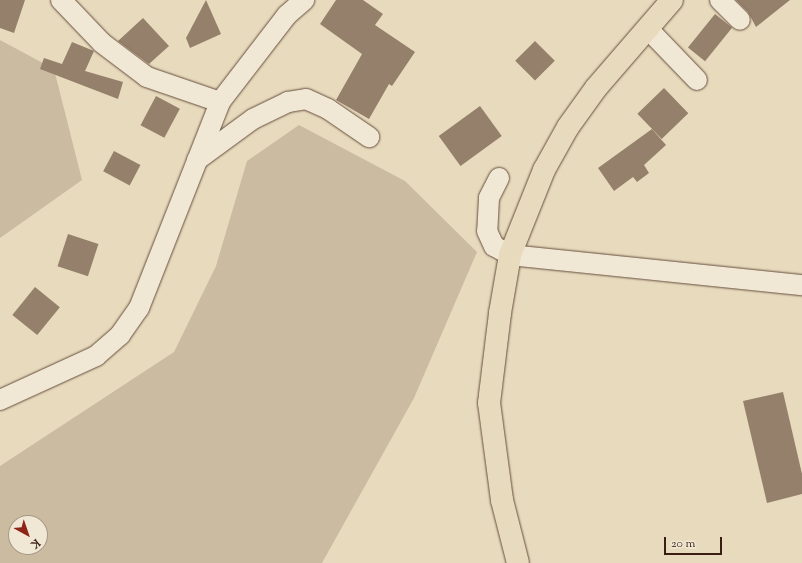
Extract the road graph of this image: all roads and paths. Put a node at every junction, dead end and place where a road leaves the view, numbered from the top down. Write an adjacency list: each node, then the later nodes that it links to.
1 (61, 0): 8 (street)
2 (304, 0): 8 (street)
3 (672, 0): 6 (main road)
4 (720, 0): 5 (street)
5 (740, 20)
6 (646, 28): 7 (street); 12 (main road)
7 (697, 80)
8 (220, 102): 10 (street)
9 (369, 137): 10 (street)
10 (197, 160): 14 (street)
11 (499, 178): 12 (street)
12 (510, 255): 13 (street); 15 (main road)
13 (802, 285)
14 (0, 400)
15 (518, 563)

